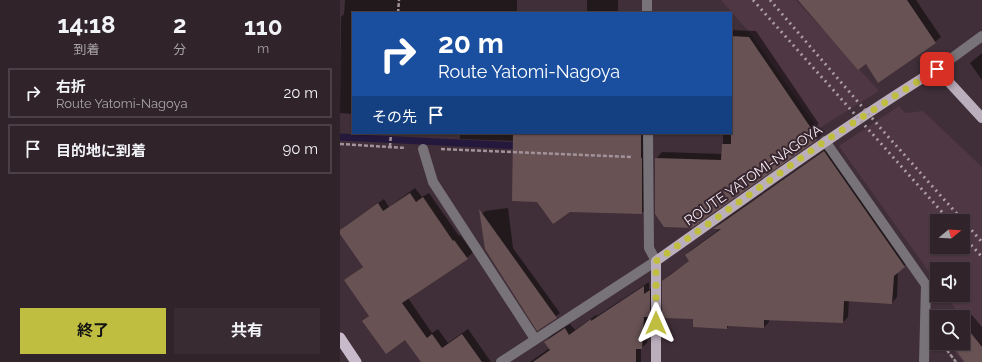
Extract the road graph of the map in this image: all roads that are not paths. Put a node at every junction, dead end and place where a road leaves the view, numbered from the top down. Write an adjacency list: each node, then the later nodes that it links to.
1 (647, 0): 2 (street)
2 (647, 12)
3 (982, 36): 4 (street)
4 (937, 69): 5 (main road); 7 (main road, ROUTE YATOMI-NAGOYA)
5 (982, 118)
6 (648, 134): 9 (street)
7 (825, 141): 9 (main road, ROUTE YATOMI-NAGOYA); 15 (street)
8 (423, 149): 10 (street)
9 (656, 261): 10 (street); 14 (main road)
10 (535, 339): 13 (street)
11 (342, 344): 12 (highway)
12 (356, 362)
13 (500, 362)
14 (656, 362)
15 (924, 362)

